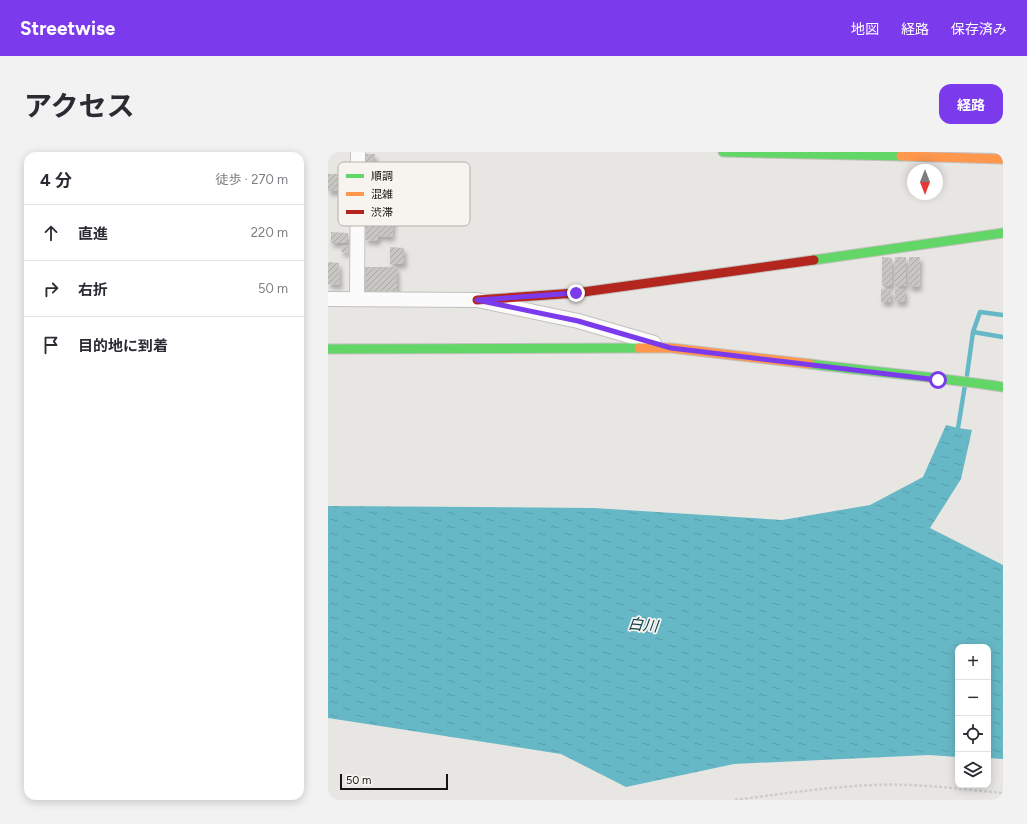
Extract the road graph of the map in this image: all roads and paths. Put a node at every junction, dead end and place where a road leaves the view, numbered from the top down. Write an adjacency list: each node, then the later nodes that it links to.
1 (358, 152): 4 (street)
2 (723, 152): 3 (street)
3 (1003, 159)
4 (358, 162)
5 (357, 226): 7 (street)
6 (1003, 233): 9 (street)
7 (356, 298): 8 (street); 9 (street)
8 (328, 299)
9 (477, 300): 10 (street)
10 (671, 348): 11 (street); 12 (street)
11 (328, 349)
12 (1003, 387)
13 (1003, 793): 14 (path)
14 (736, 800)

